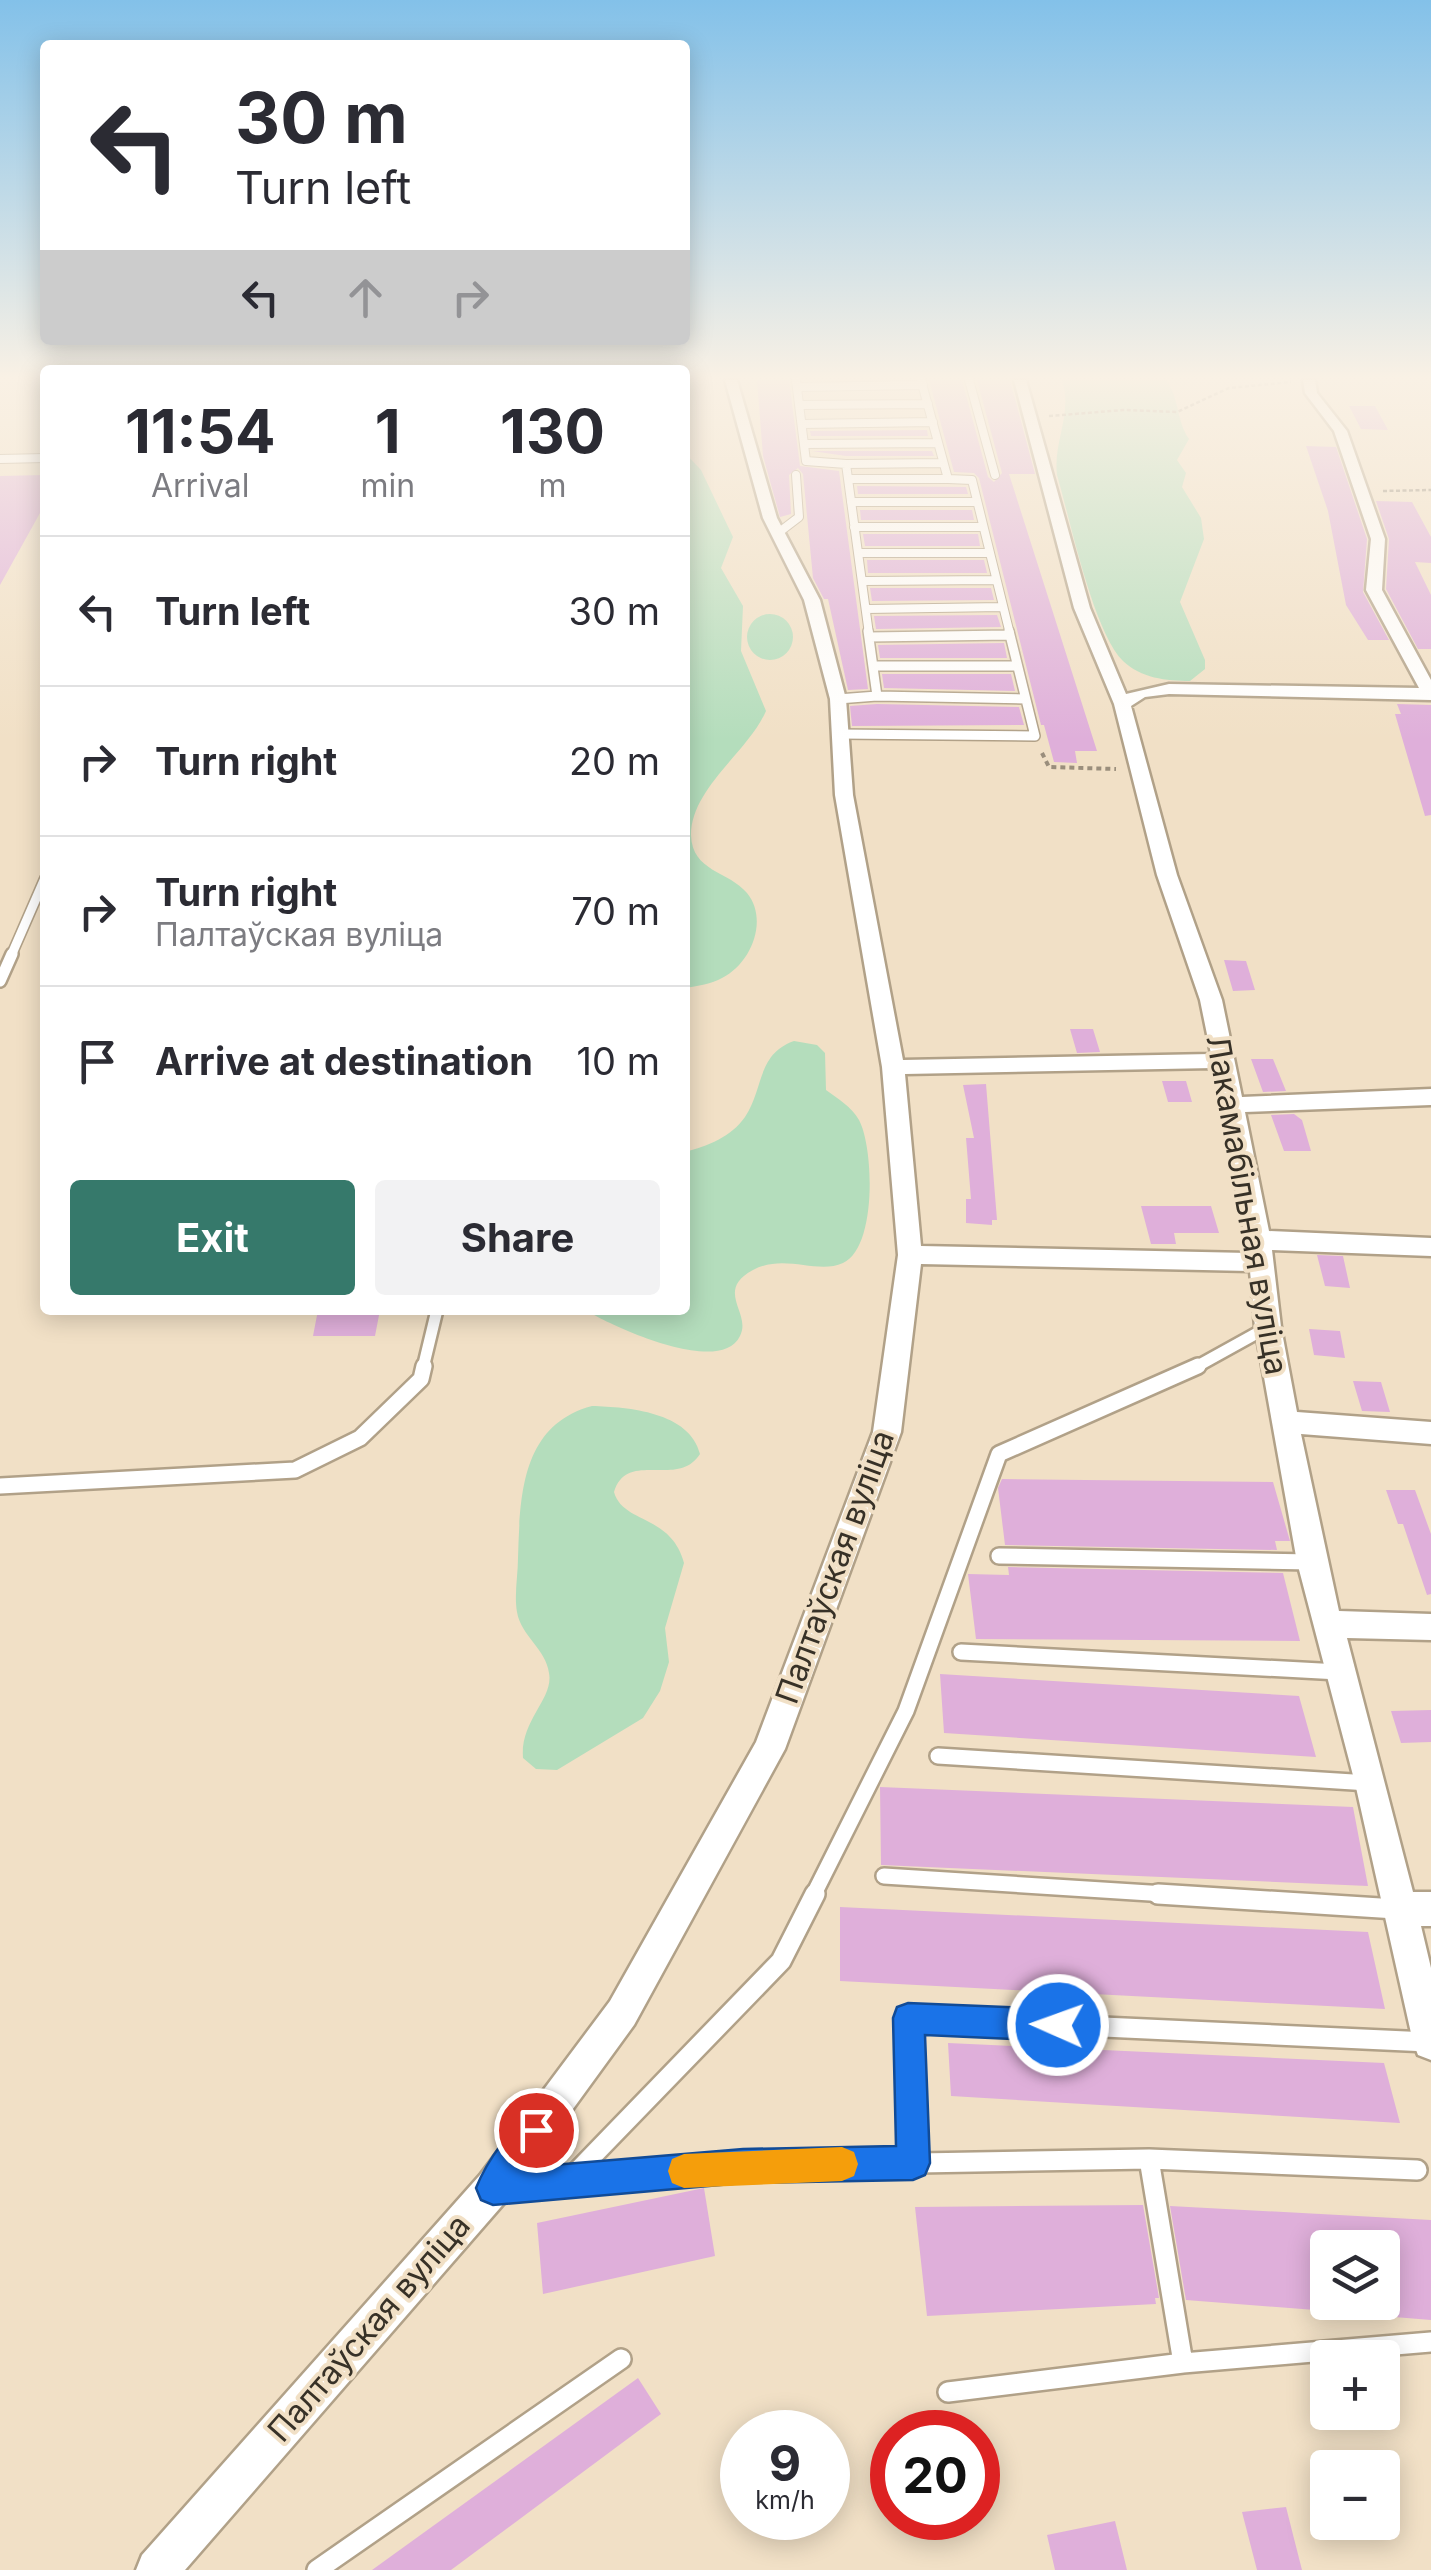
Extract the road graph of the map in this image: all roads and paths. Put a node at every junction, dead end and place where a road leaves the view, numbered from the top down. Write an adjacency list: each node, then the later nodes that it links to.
1 (768, 500): 9 (street, Палтаўская вуліца)
2 (798, 500): 9 (lane)
3 (1054, 500): 24 (street, Лакамабільная вуліца)
4 (1364, 500): 20 (street)
5 (851, 502): 6 (lane); 7 (lane)
6 (977, 502): 8 (lane)
7 (854, 527): 8 (lane); 10 (lane)
8 (983, 527): 11 (lane)
9 (778, 533): 22 (street, Палтаўская вуліца)
10 (858, 553): 11 (lane); 13 (lane)
11 (990, 553): 12 (lane)
12 (996, 580): 13 (lane); 14 (lane)
13 (862, 581): 15 (lane)
14 (1003, 607): 15 (lane); 16 (lane)
15 (866, 609): 17 (lane)
16 (1010, 635): 17 (lane); 19 (lane)
17 (869, 636): 18 (lane)
18 (874, 666): 19 (lane); 21 (lane)
19 (1017, 666): 23 (lane)
20 (1431, 694): 24 (street)
21 (878, 696): 22 (lane); 23 (lane)
22 (838, 698): 25 (street, Палтаўская вуліца)
23 (1026, 699): 26 (lane)
24 (1122, 704): 27 (street, Лакамабільная вуліца)
25 (840, 734): 26 (lane); 31 (street, Палтаўская вуліца)
26 (1035, 736): 27 (path)
27 (1138, 769): 30 (street, Лакамабільная вуліца)
28 (40, 889): 29 (lane)
29 (0, 981)
30 (1220, 1061): 31 (street); 33 (street, Лакамабільная вуліца)
31 (893, 1067): 36 (street, Палтаўская вуліца)
32 (1431, 1098): 33 (street)
33 (1232, 1105): 35 (street, Лакамабільная вуліца)
34 (1431, 1247): 35 (street)
35 (1261, 1251): 36 (street); 38 (street, Лакамабільная вуліца)
36 (910, 1255): 57 (street, Палтаўская вуліца)
37 (436, 1315): 41 (lane)
38 (1268, 1327): 39 (street, Лакамабільная вуліца); 56 (lane)
39 (1286, 1422): 40 (street); 43 (street, Лакамабільная вуліца)
40 (1431, 1433)
41 (0, 1486)
42 (999, 1556): 43 (lane)
43 (1310, 1562): 44 (street, Лакамабільная вуліца)
44 (1326, 1624): 45 (street); 47 (street, Лакамабільная вуліца)
45 (1431, 1627)
46 (960, 1652): 47 (lane)
47 (1339, 1672): 49 (street, Лакамабільная вуліца)
48 (938, 1756): 49 (lane)
49 (1372, 1783): 51 (street, Лакамабільная вуліца)
50 (884, 1876): 51 (lane)
51 (1415, 1909): 52 (street, Лакамабільная вуліца)
52 (1431, 2042): 54 (lane)
53 (1148, 2159): 54 (lane); 55 (lane); 60 (lane)
54 (913, 2163): 56 (lane)
55 (1417, 2170)
56 (568, 2181): 57 (lane)
57 (493, 2188): 62 (street, Палтаўская вуліца)
58 (1431, 2342): 60 (lane)
59 (621, 2359): 63 (lane)
60 (1182, 2363): 61 (lane)
61 (948, 2392)
62 (156, 2570)
63 (317, 2570)

